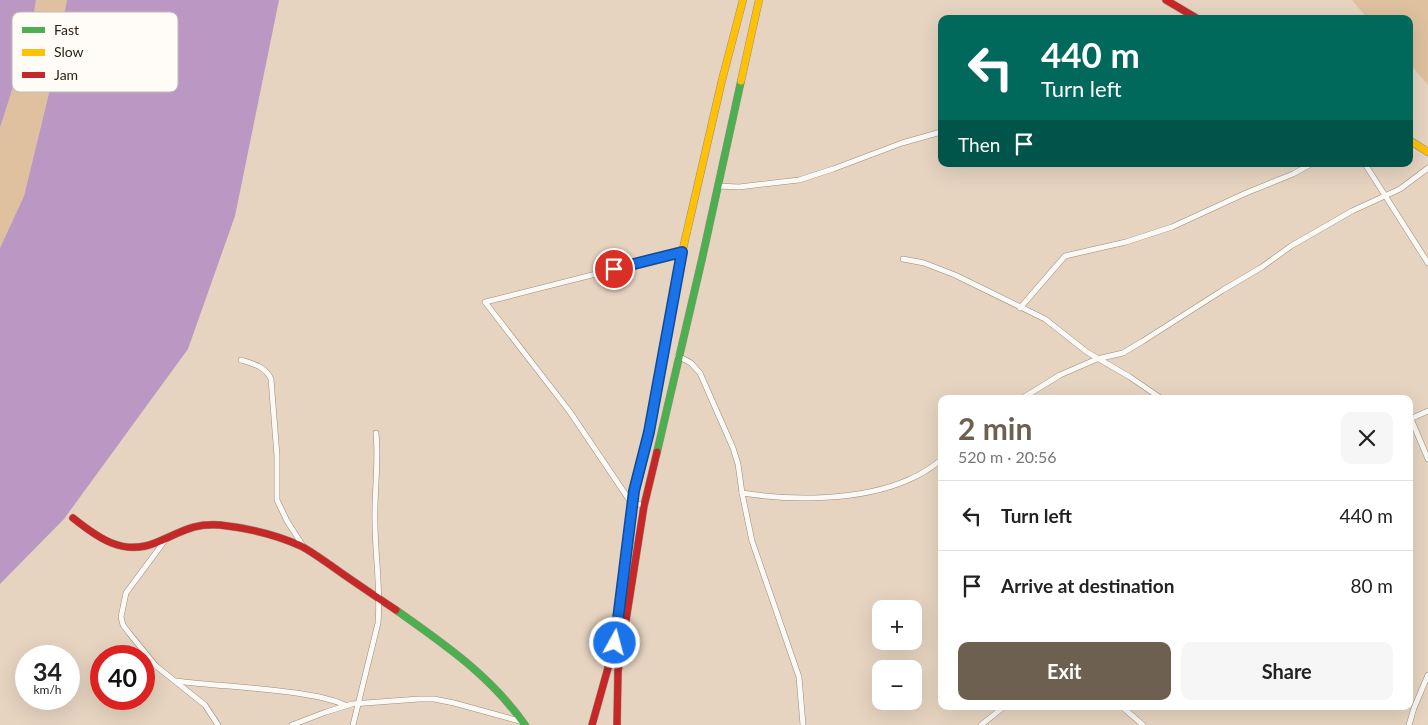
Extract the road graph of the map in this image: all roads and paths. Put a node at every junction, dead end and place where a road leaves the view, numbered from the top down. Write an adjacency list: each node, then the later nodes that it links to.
1 (744, 0): 13 (street)
2 (759, 0): 11 (street)
3 (1166, 0): 4 (street)
4 (1191, 15)
5 (938, 133): 11 (street)
6 (1413, 143): 7 (street)
7 (1428, 152)
8 (1306, 167): 16 (street)
9 (1367, 167): 12 (street)
10 (1428, 168): 12 (street)
11 (718, 186): 17 (street)
12 (1384, 195): 15 (street); 18 (street)
13 (682, 252): 29 (street); 29 (street)
14 (903, 259): 16 (street)
15 (1428, 264)
16 (1020, 308): 18 (street)
17 (678, 356): 28 (street); 30 (street)
18 (1097, 359): 20 (street); 21 (street)
19 (242, 360): 33 (street)
20 (1028, 395)
21 (1156, 395)
22 (1428, 411): 23 (street)
23 (1413, 418)
24 (1413, 426): 26 (street)
25 (376, 433): 34 (street)
26 (1428, 459)
27 (938, 462): 28 (street)
28 (742, 493): 47 (street)
29 (632, 504): 30 (street); 45 (street)
30 (644, 506): 46 (street)
31 (73, 518): 32 (street)
32 (167, 537): 33 (street); 36 (street)
33 (303, 547): 34 (street)
34 (379, 599): 37 (street); 41 (street)
35 (1428, 674): 50 (street)
36 (175, 681): 38 (street); 42 (street)
37 (358, 703): 38 (street); 41 (street); 44 (street)
38 (346, 706): 43 (street)
39 (1000, 710): 48 (street)
40 (1126, 710): 49 (street)
41 (524, 724)
42 (218, 725)
43 (292, 725)
44 (352, 725)
45 (592, 725)
46 (617, 725)
47 (803, 725)
48 (981, 725)
49 (1143, 725)
50 (1409, 725)

